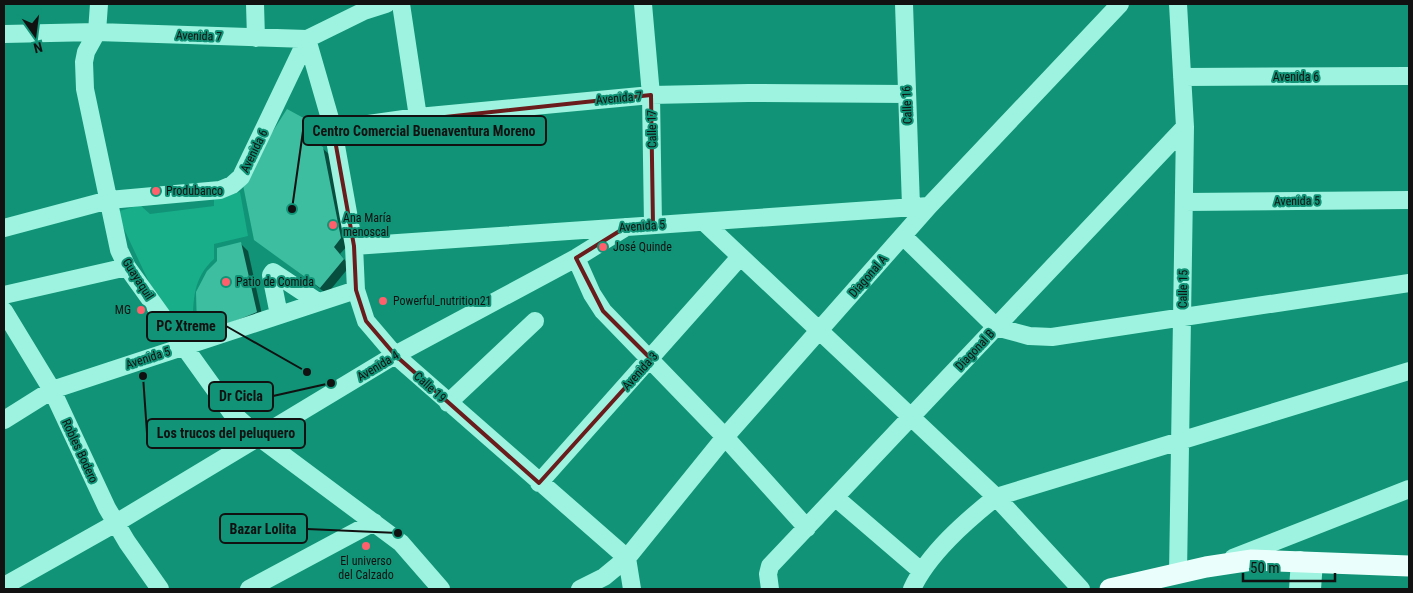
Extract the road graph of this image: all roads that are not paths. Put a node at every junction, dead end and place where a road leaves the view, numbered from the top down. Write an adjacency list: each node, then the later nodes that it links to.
1 (99, 4): 9 (street, Guayaquil)
2 (255, 4): 11 (street)
3 (386, 4): 12 (street, Avenida 7)
4 (401, 4): 17 (street)
5 (643, 4): 16 (street, Calle 17)
6 (904, 4): 15 (street, Calle 16)
7 (1120, 4): 24 (street, Diagonal A)
8 (1178, 4): 14 (street, Calle 15)
9 (97, 32): 10 (street, Avenida 7); 11 (street, Avenida 7); 20 (street, Guayaquil)
10 (4, 34)
11 (256, 38): 12 (street, Avenida 7)
12 (307, 39): 19 (street, Calle 19); 20 (street, Avenida 6)
13 (1409, 76): 14 (street, Avenida 6)
14 (1182, 77): 18 (street, Calle 15)
15 (907, 94): 16 (street, Avenida 7); 23 (street, Calle 16)
16 (651, 95): 17 (street, Avenida 7); 26 (street, Calle 17)
17 (418, 117): 19 (street, Avenida 7)
18 (1185, 126): 22 (street, Calle 15); 42 (street, Diagonal B)
19 (333, 129): 30 (street, Calle 19)
20 (109, 200): 28 (street, Avenida 6); 33 (street, Guayaquil)
21 (1409, 200): 22 (street, Avenida 5)
22 (1184, 202): 40 (street, Calle 15)
23 (911, 206): 24 (street, Avenida 5); 25 (street, Avenida 5)
24 (929, 206): 29 (street, Diagonal A)
25 (705, 223): 26 (street, Avenida 5); 31 (street)
26 (653, 225): 27 (street, Avenida 5)
27 (626, 227): 30 (street, Avenida 5); 32 (street, Avenida 4)
28 (4, 228)
29 (903, 236): 42 (street); 43 (street, Diagonal A)
30 (354, 246): 35 (street, Calle 19)
31 (740, 257): 43 (street); 46 (street, Avenida 3)
32 (576, 258): 45 (street, Avenida 4); 46 (street)
33 (127, 267): 36 (street); 44 (street, Guayaquil)
34 (1409, 284): 40 (street)
35 (356, 290): 37 (street, Avenida 5); 45 (street, Calle 19)
36 (4, 295)
37 (318, 302): 39 (street, Avenida 5); 39 (street)
38 (4, 311): 48 (street, Robles Bodero)
39 (279, 315): 44 (street, Avenida 5)
40 (1183, 318): 42 (street); 54 (street, Calle 15)
41 (535, 321): 49 (street)
42 (996, 328): 50 (street, Diagonal B)
43 (819, 332): 50 (street); 52 (street, Diagonal A)
44 (185, 346): 48 (street, Avenida 5); 53 (street, Guayaquil)
45 (395, 355): 49 (street, Calle 19); 53 (street, Avenida 4)
46 (651, 359): 52 (street); 55 (street, Avenida 3)
47 (1409, 371): 54 (street)
48 (52, 390): 51 (street, Avenida 5); 60 (street, Robles Bodero)
49 (448, 403): 55 (street, Calle 19)
50 (910, 418): 57 (street); 58 (street, Diagonal B)
51 (4, 420)
52 (725, 437): 61 (street); 62 (street, Diagonal A)
53 (260, 438): 59 (street, Guayaquil); 60 (street, Avenida 4)
54 (1179, 441): 57 (street); 67 (street, Calle 15)
55 (539, 484): 62 (street, Calle 19)
56 (1409, 489): 65 (street)
57 (996, 497): 66 (street); 76 (street)
58 (836, 498): 61 (street, Diagonal B); 66 (street)
59 (374, 522): 71 (street); 72 (street, Guayaquil)
60 (116, 523): 69 (street, Avenida 4); 70 (street, Robles Bodero)
61 (807, 528): 68 (street, Diagonal B)
62 (627, 558): 73 (street); 74 (street)
63 (1307, 561): 64 (main road); 65 (main road); 78 (street); 79 (street)
64 (1409, 566)
65 (1211, 567): 67 (main road)
66 (921, 571): 75 (street)
67 (1178, 574): 77 (main road)
68 (769, 582)
69 (4, 586)
70 (160, 589)
71 (249, 589)
72 (440, 589)
73 (580, 589)
74 (632, 589)
75 (912, 589)
76 (1081, 589)
77 (1110, 589)
78 (1298, 589)
79 (1312, 589)

